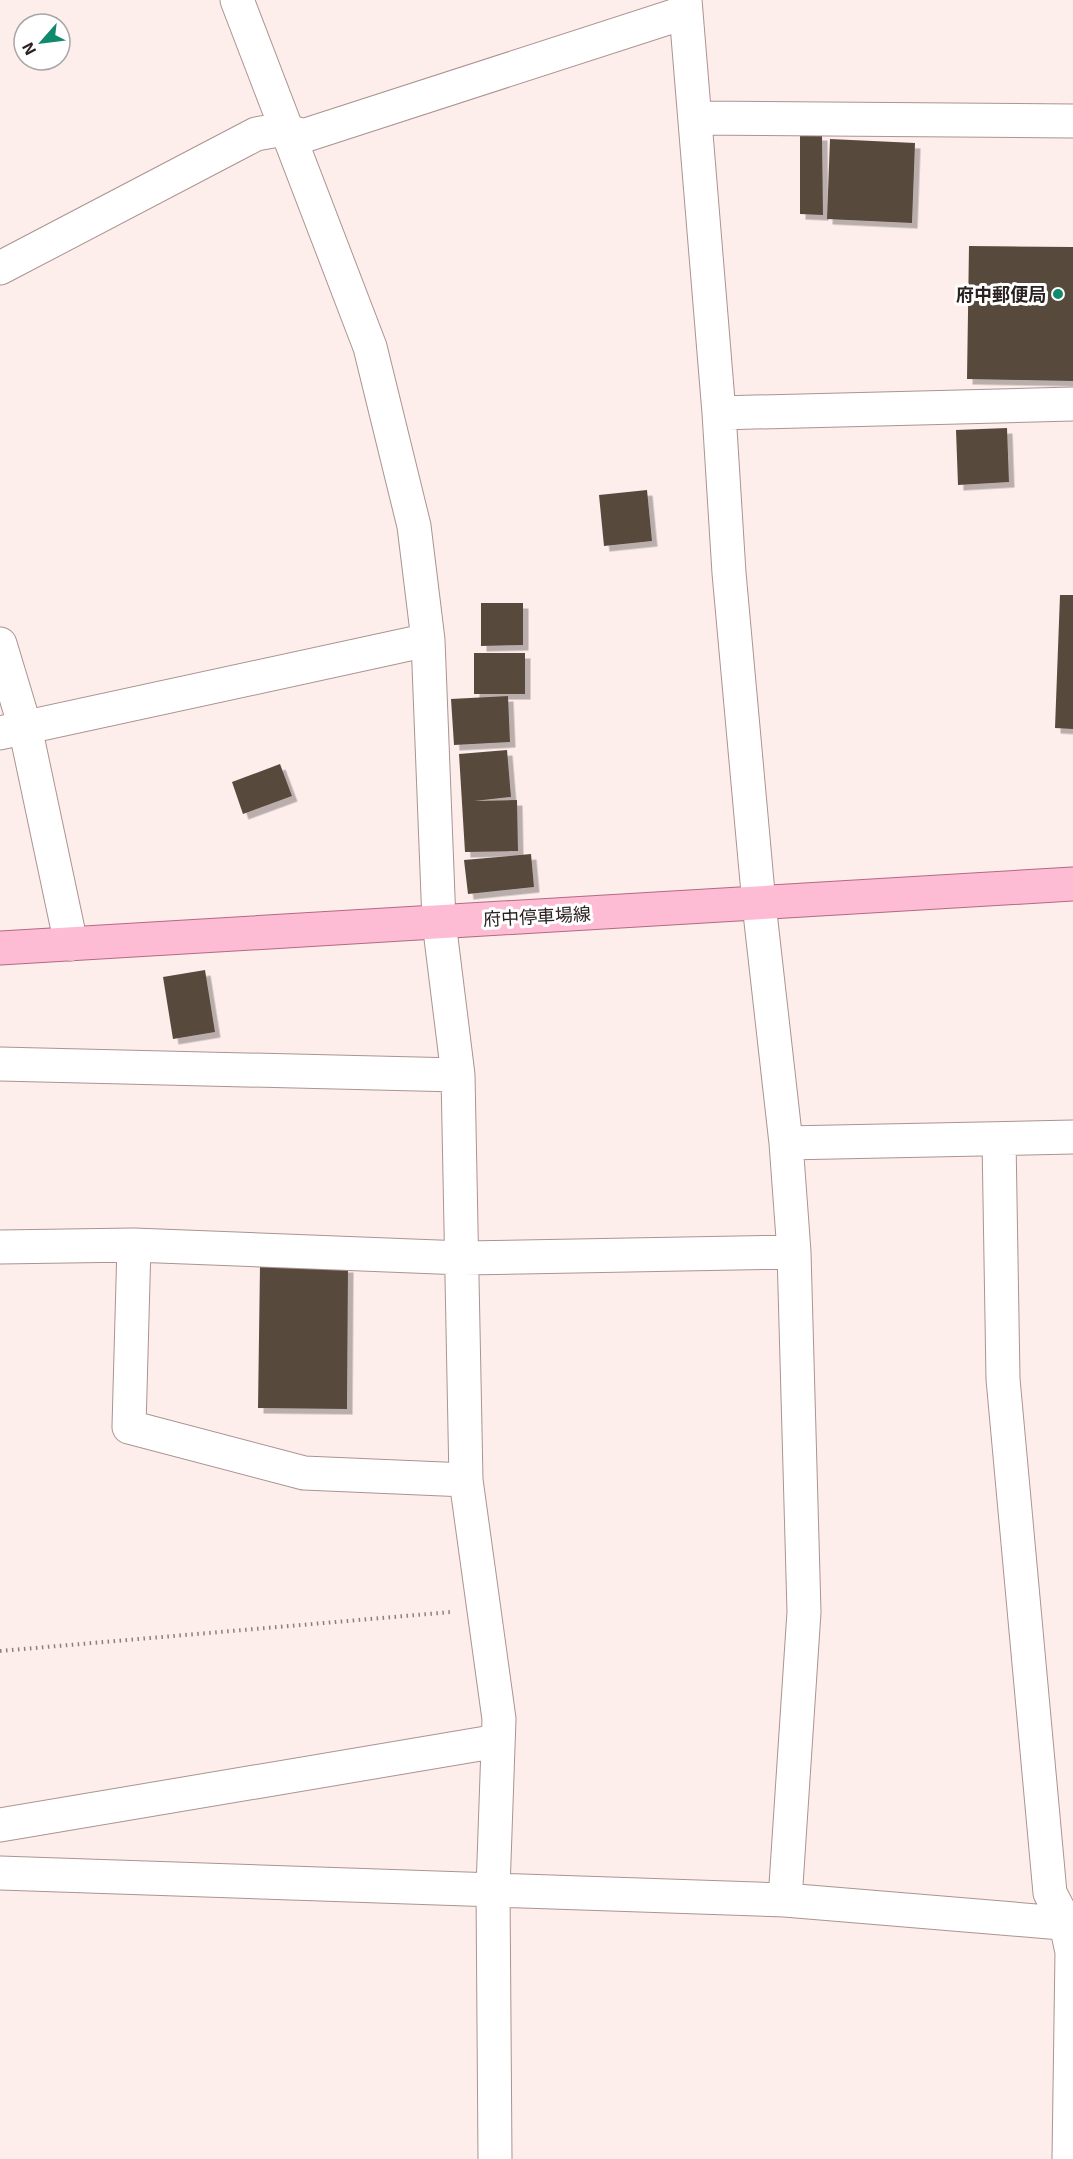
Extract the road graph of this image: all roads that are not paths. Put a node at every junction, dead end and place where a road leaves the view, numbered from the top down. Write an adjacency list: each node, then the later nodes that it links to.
1 (237, 0): 5 (street)
2 (686, 6): 3 (street); 5 (street)
3 (695, 118): 4 (street); 8 (street)
4 (1073, 121)
5 (284, 129): 6 (street); 9 (street)
6 (0, 267)
7 (1073, 404): 8 (street)
8 (719, 413): 13 (street)
9 (428, 640): 11 (street); 14 (street)
10 (0, 644): 11 (street)
11 (12, 730): 15 (street)
12 (1073, 884): 13 (main road, 府中停車場線)
13 (759, 904): 14 (main road, 府中停車場線); 21 (street)
14 (439, 922): 15 (main road, 府中停車場線); 18 (street)
15 (71, 944): 16 (main road, 府中停車場線)
16 (0, 948)
17 (0, 1064): 18 (street)
18 (458, 1075): 25 (street)
19 (1073, 1137): 20 (street)
20 (999, 1139): 21 (street); 32 (street)
21 (786, 1143): 24 (street)
22 (135, 1245): 23 (street); 25 (street); 26 (street)
23 (0, 1247)
24 (794, 1252): 25 (street); 31 (street)
25 (463, 1258): 26 (street)
26 (466, 1480): 27 (street)
27 (498, 1740): 28 (street); 30 (street)
28 (0, 1825)
29 (0, 1872): 30 (street)
30 (492, 1888): 31 (street); 33 (street)
31 (785, 1900): 32 (street)
32 (1070, 1924): 34 (street)
33 (495, 2159)
34 (1069, 2159)

